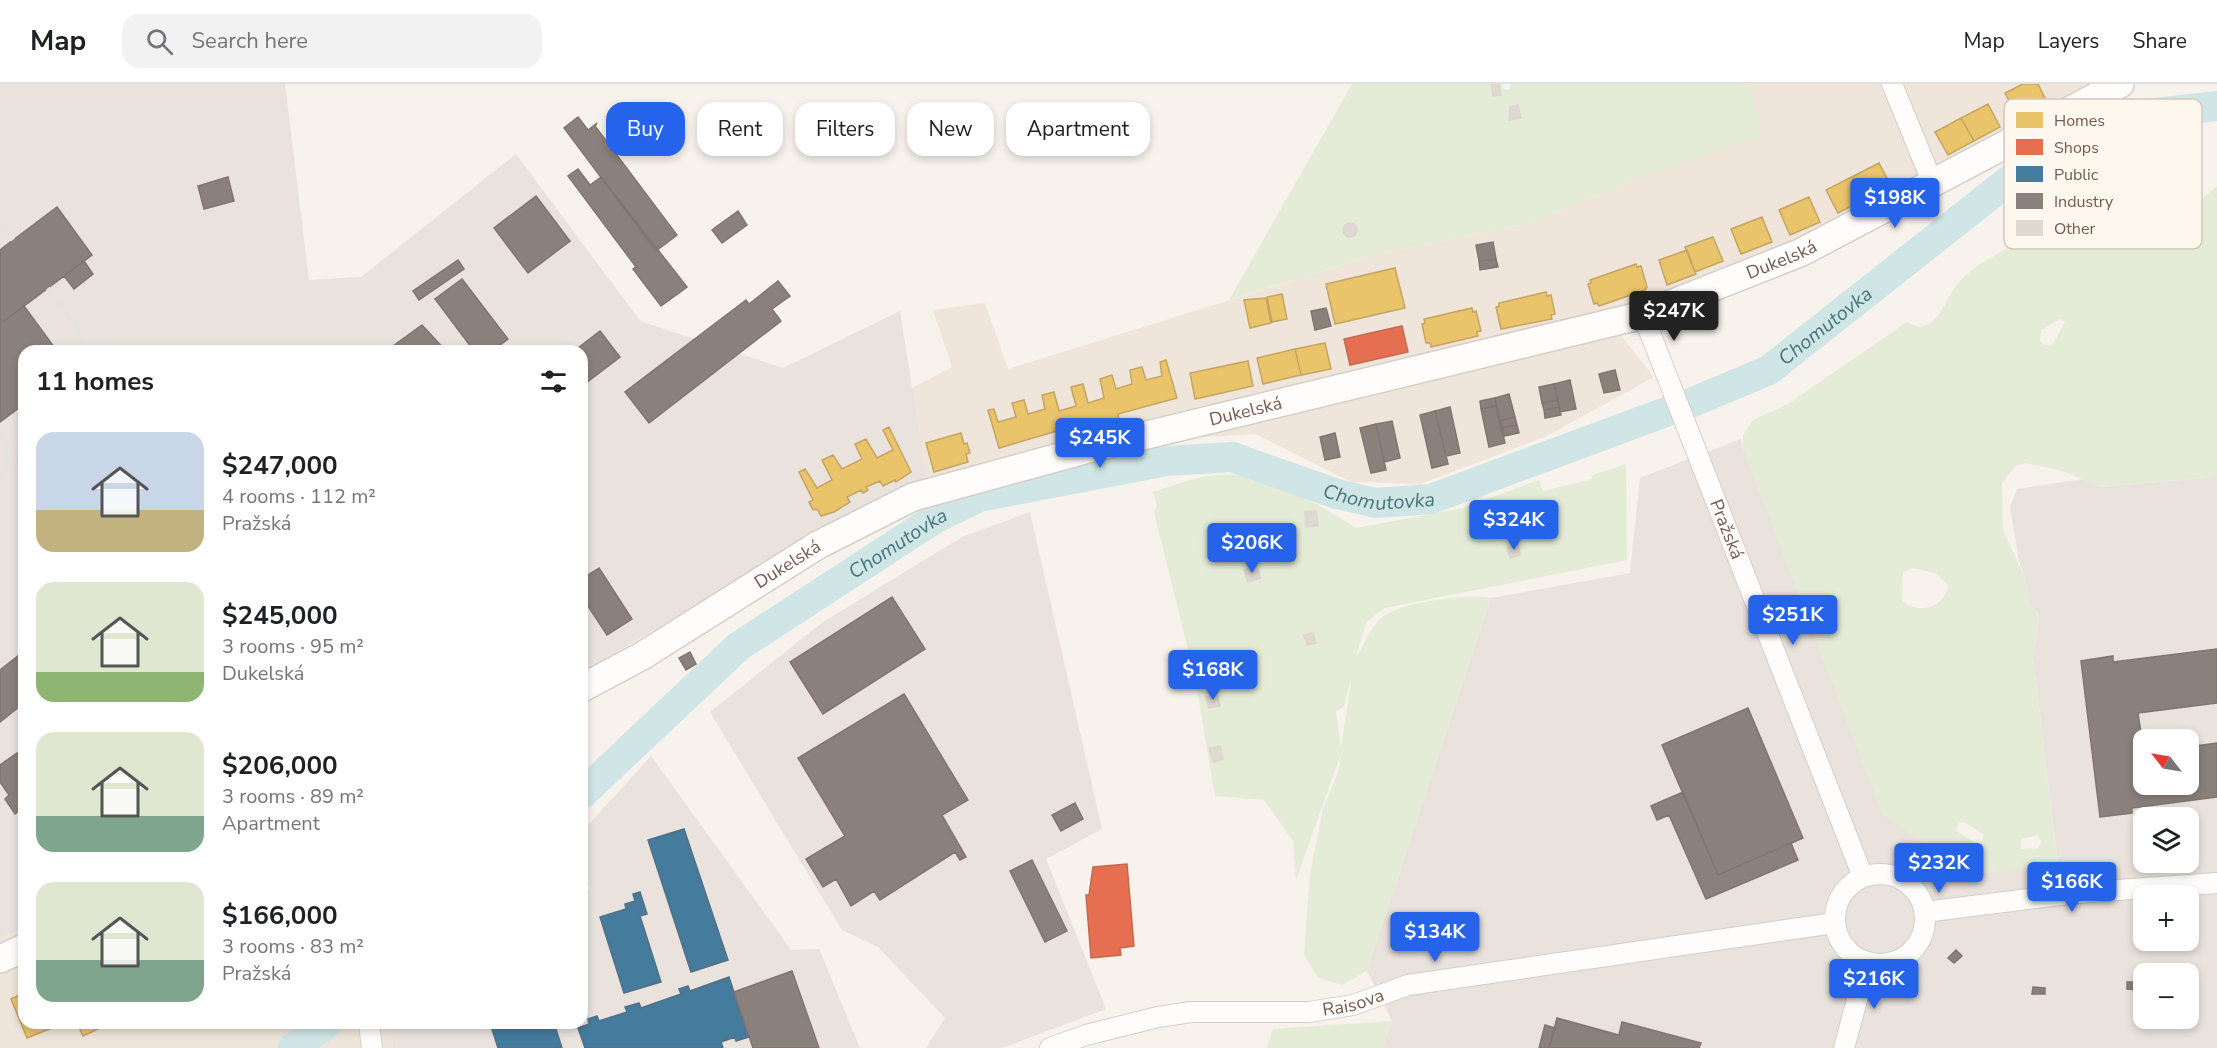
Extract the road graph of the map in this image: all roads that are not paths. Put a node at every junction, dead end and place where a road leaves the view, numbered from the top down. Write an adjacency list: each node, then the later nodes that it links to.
1 (1892, 84): 5 (street)
2 (2120, 84): 3 (street, Dukelská)
3 (2092, 99)
4 (2004, 146): 5 (street, Dukelská)
5 (1933, 184): 6 (street, Dukelská)
6 (1644, 315): 7 (street, Dukelská); 8 (street, Pražská)
7 (588, 685)
8 (1863, 877): 10 (street); 11 (street)
9 (2217, 883): 10 (street)
10 (1924, 912): 14 (street)
11 (1834, 923): 14 (street); 15 (street, Raisova)
12 (18, 951): 13 (street)
13 (0, 959)
14 (1867, 963): 16 (street)
15 (1050, 1048)
16 (1844, 1048)

